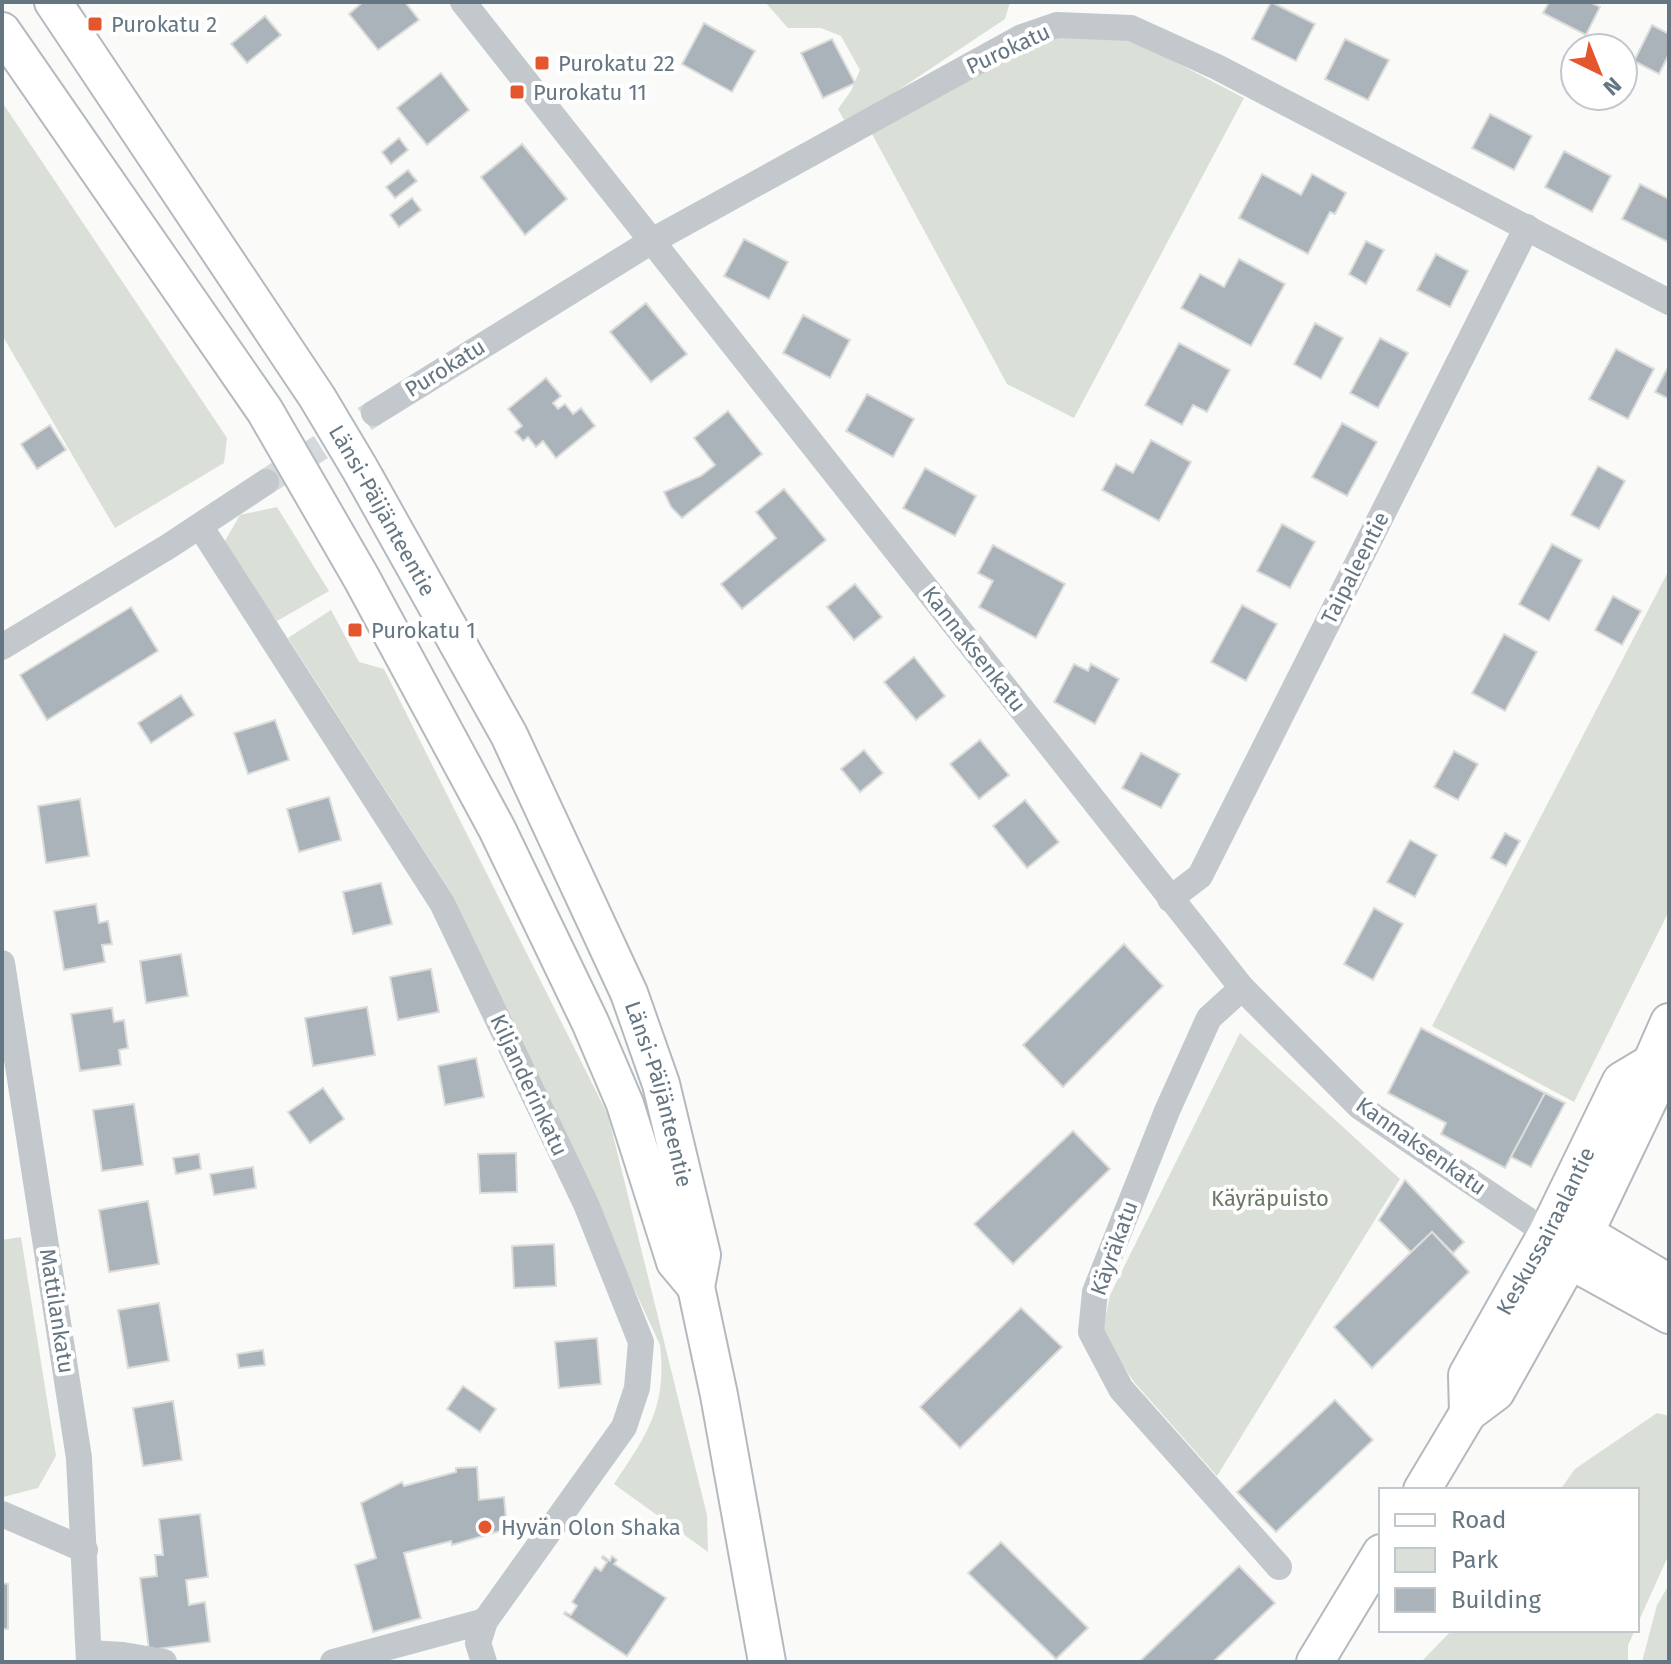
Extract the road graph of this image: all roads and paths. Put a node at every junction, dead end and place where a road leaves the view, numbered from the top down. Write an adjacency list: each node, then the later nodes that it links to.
1 (53, 2): 18 (main road, Länsi-Päijänteentie)
2 (463, 2): 5 (street, Kannaksenkatu)
3 (2, 31): 18 (main road, Länsi-Päijänteentie)
4 (1527, 227): 5 (street, Purokatu); 6 (street, Purokatu); 11 (street, Taipaleentie)
5 (652, 241): 7 (street, Purokatu); 11 (street, Kannaksenkatu)
6 (1669, 302)
7 (374, 413)
8 (266, 482): 9 (street)
9 (200, 526): 10 (street); 25 (street, Kiljanderinkatu)
10 (2, 647)
11 (1170, 899): 13 (street, Kannaksenkatu)
12 (2, 963): 22 (street, Mattilankatu)
13 (1242, 988): 15 (street, Kannaksenkatu); 24 (street, Käyräkatu)
14 (1669, 1022): 15 (main road, Keskussairaalantie)
15 (1567, 1242): 16 (main road); 20 (main road, Keskussairaalantie)
16 (1615, 1269): 17 (main road); 19 (main road)
17 (1669, 1283)
18 (696, 1287): 30 (main road, Länsi-Päijänteentie)
19 (1669, 1315)
20 (1423, 1488)
21 (2, 1514): 22 (street)
22 (85, 1550): 26 (street, Mattilankatu)
23 (1379, 1556): 31 (main road)
24 (1279, 1567)
25 (485, 1621): 28 (street); 29 (street)
26 (89, 1658): 27 (street)
27 (164, 1662)
28 (333, 1662)
29 (484, 1662)
30 (767, 1662)
31 (1315, 1662)

